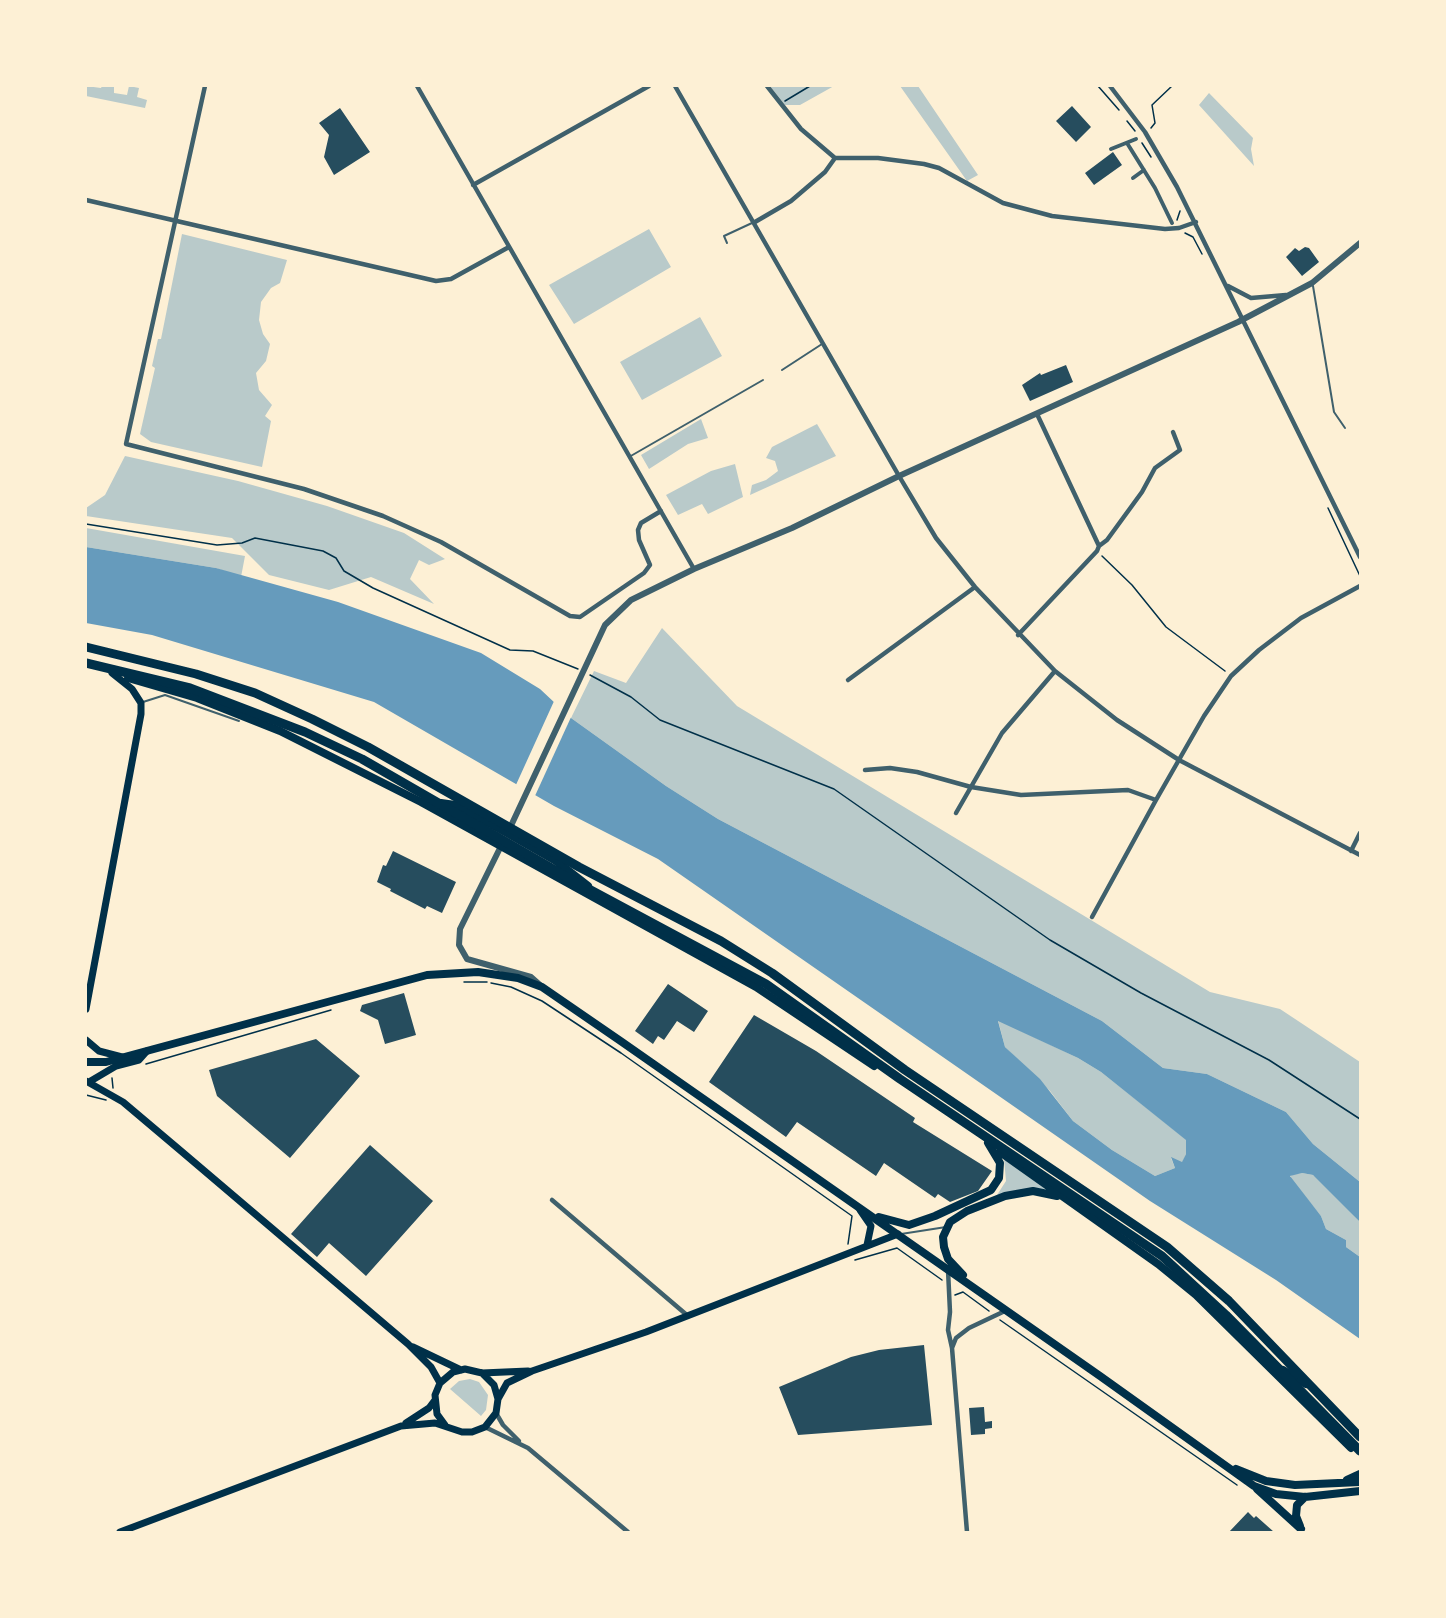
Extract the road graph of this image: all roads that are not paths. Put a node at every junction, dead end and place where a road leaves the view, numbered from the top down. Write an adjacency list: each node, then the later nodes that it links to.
1 (205, 86): 15 (street)
2 (417, 86): 13 (street)
3 (649, 86): 13 (street)
4 (675, 86): 16 (street)
5 (767, 86): 10 (street)
6 (1110, 86): 17 (street)
7 (1136, 139): 8 (street)
8 (1127, 143): 9 (street); 11 (street)
9 (1111, 149)
10 (835, 158): 16 (street); 17 (street)
11 (1144, 171): 12 (street); 18 (street)
12 (1133, 178)
13 (473, 185): 21 (street)
14 (86, 200): 15 (street)
15 (174, 220): 21 (street); 34 (street)
16 (755, 222): 19 (lane); 26 (street)
17 (1196, 222): 23 (street)
18 (1172, 223)
19 (727, 243)
20 (1360, 245): 22 (street)
21 (509, 247): 32 (street)
22 (1312, 283): 24 (street); 30 (lane)
23 (1228, 285): 24 (street); 25 (street)
24 (1291, 295): 25 (street)
25 (1244, 319): 29 (street); 36 (street)
26 (823, 343): 27 (lane); 33 (street)
27 (782, 370)
28 (762, 380): 32 (lane)
29 (1037, 414): 33 (street); 35 (street)
30 (1345, 428)
31 (1173, 432): 35 (street)
32 (629, 457): 34 (street)
33 (899, 476): 37 (street); 39 (street)
34 (660, 511): 37 (street)
35 (1098, 549): 40 (street)
36 (1360, 557)
37 (694, 569): 56 (street)
38 (1360, 586): 49 (street)
39 (975, 587): 40 (street); 46 (street)
40 (1018, 635): 44 (street)
41 (86, 646): 94 (highway)
42 (86, 663): 96 (highway)
43 (86, 667): 45 (main road)
44 (1055, 671): 49 (street); 51 (street)
45 (112, 673): 47 (main road); 53 (main road)
46 (848, 680)
47 (141, 703): 48 (lane); 62 (main road)
48 (239, 721)
49 (1179, 760): 52 (street); 57 (street)
50 (865, 770): 51 (street)
51 (970, 787): 52 (street); 54 (street)
52 (1156, 800): 60 (street)
53 (422, 802): 56 (main road); 59 (main road)
54 (956, 813)
55 (1360, 833): 57 (street)
56 (508, 834): 59 (main road); 61 (street)
57 (1351, 850): 58 (street)
58 (1360, 855)
59 (600, 902): 70 (main road)
60 (1092, 917)
61 (542, 987): 64 (main road); 73 (main road)
62 (86, 1009)
63 (86, 1040): 65 (main road)
64 (147, 1050): 65 (main road); 67 (main road)
65 (122, 1057): 66 (main road)
66 (86, 1062)
67 (110, 1074): 68 (main road); 69 (main road)
68 (87, 1081): 69 (main road)
69 (111, 1094): 81 (main road)
70 (988, 1143): 71 (main road); 73 (main road)
71 (1065, 1198): 74 (main road); 83 (main road)
72 (552, 1200): 80 (street)
73 (858, 1208): 75 (main road); 76 (main road)
74 (946, 1227): 75 (lane); 78 (main road)
75 (898, 1234): 76 (main road); 77 (main road)
76 (867, 1245): 80 (main road)
77 (948, 1270): 78 (main road); 82 (street)
78 (977, 1290): 79 (main road)
79 (1007, 1310): 82 (street); 97 (main road)
80 (688, 1316): 85 (main road)
81 (408, 1344): 84 (main road); 87 (main road)
82 (952, 1348): 107 (street)
83 (1265, 1362): 94 (main road); 96 (main road)
84 (461, 1370): 86 (main road); 87 (main road)
85 (532, 1371): 86 (main road); 88 (main road)
86 (482, 1372): 88 (main road)
87 (440, 1383): 89 (main road)
88 (498, 1399): 90 (main road)
89 (435, 1400): 91 (main road); 92 (main road)
90 (496, 1413): 93 (main road); 95 (street)
91 (401, 1426): 92 (main road); 105 (main road)
92 (447, 1426): 93 (main road)
93 (485, 1427): 95 (street)
94 (1360, 1435)
95 (520, 1443): 106 (street)
96 (1356, 1450)
97 (1229, 1466): 99 (main road); 101 (main road)
98 (1360, 1474): 99 (main road)
99 (1343, 1482): 100 (main road)
100 (1360, 1482)
101 (1254, 1486): 103 (main road); 104 (main road)
102 (1360, 1491): 103 (main road)
103 (1305, 1497): 104 (main road)
104 (1302, 1531)
105 (120, 1533)
106 (628, 1533)
107 (967, 1533)

